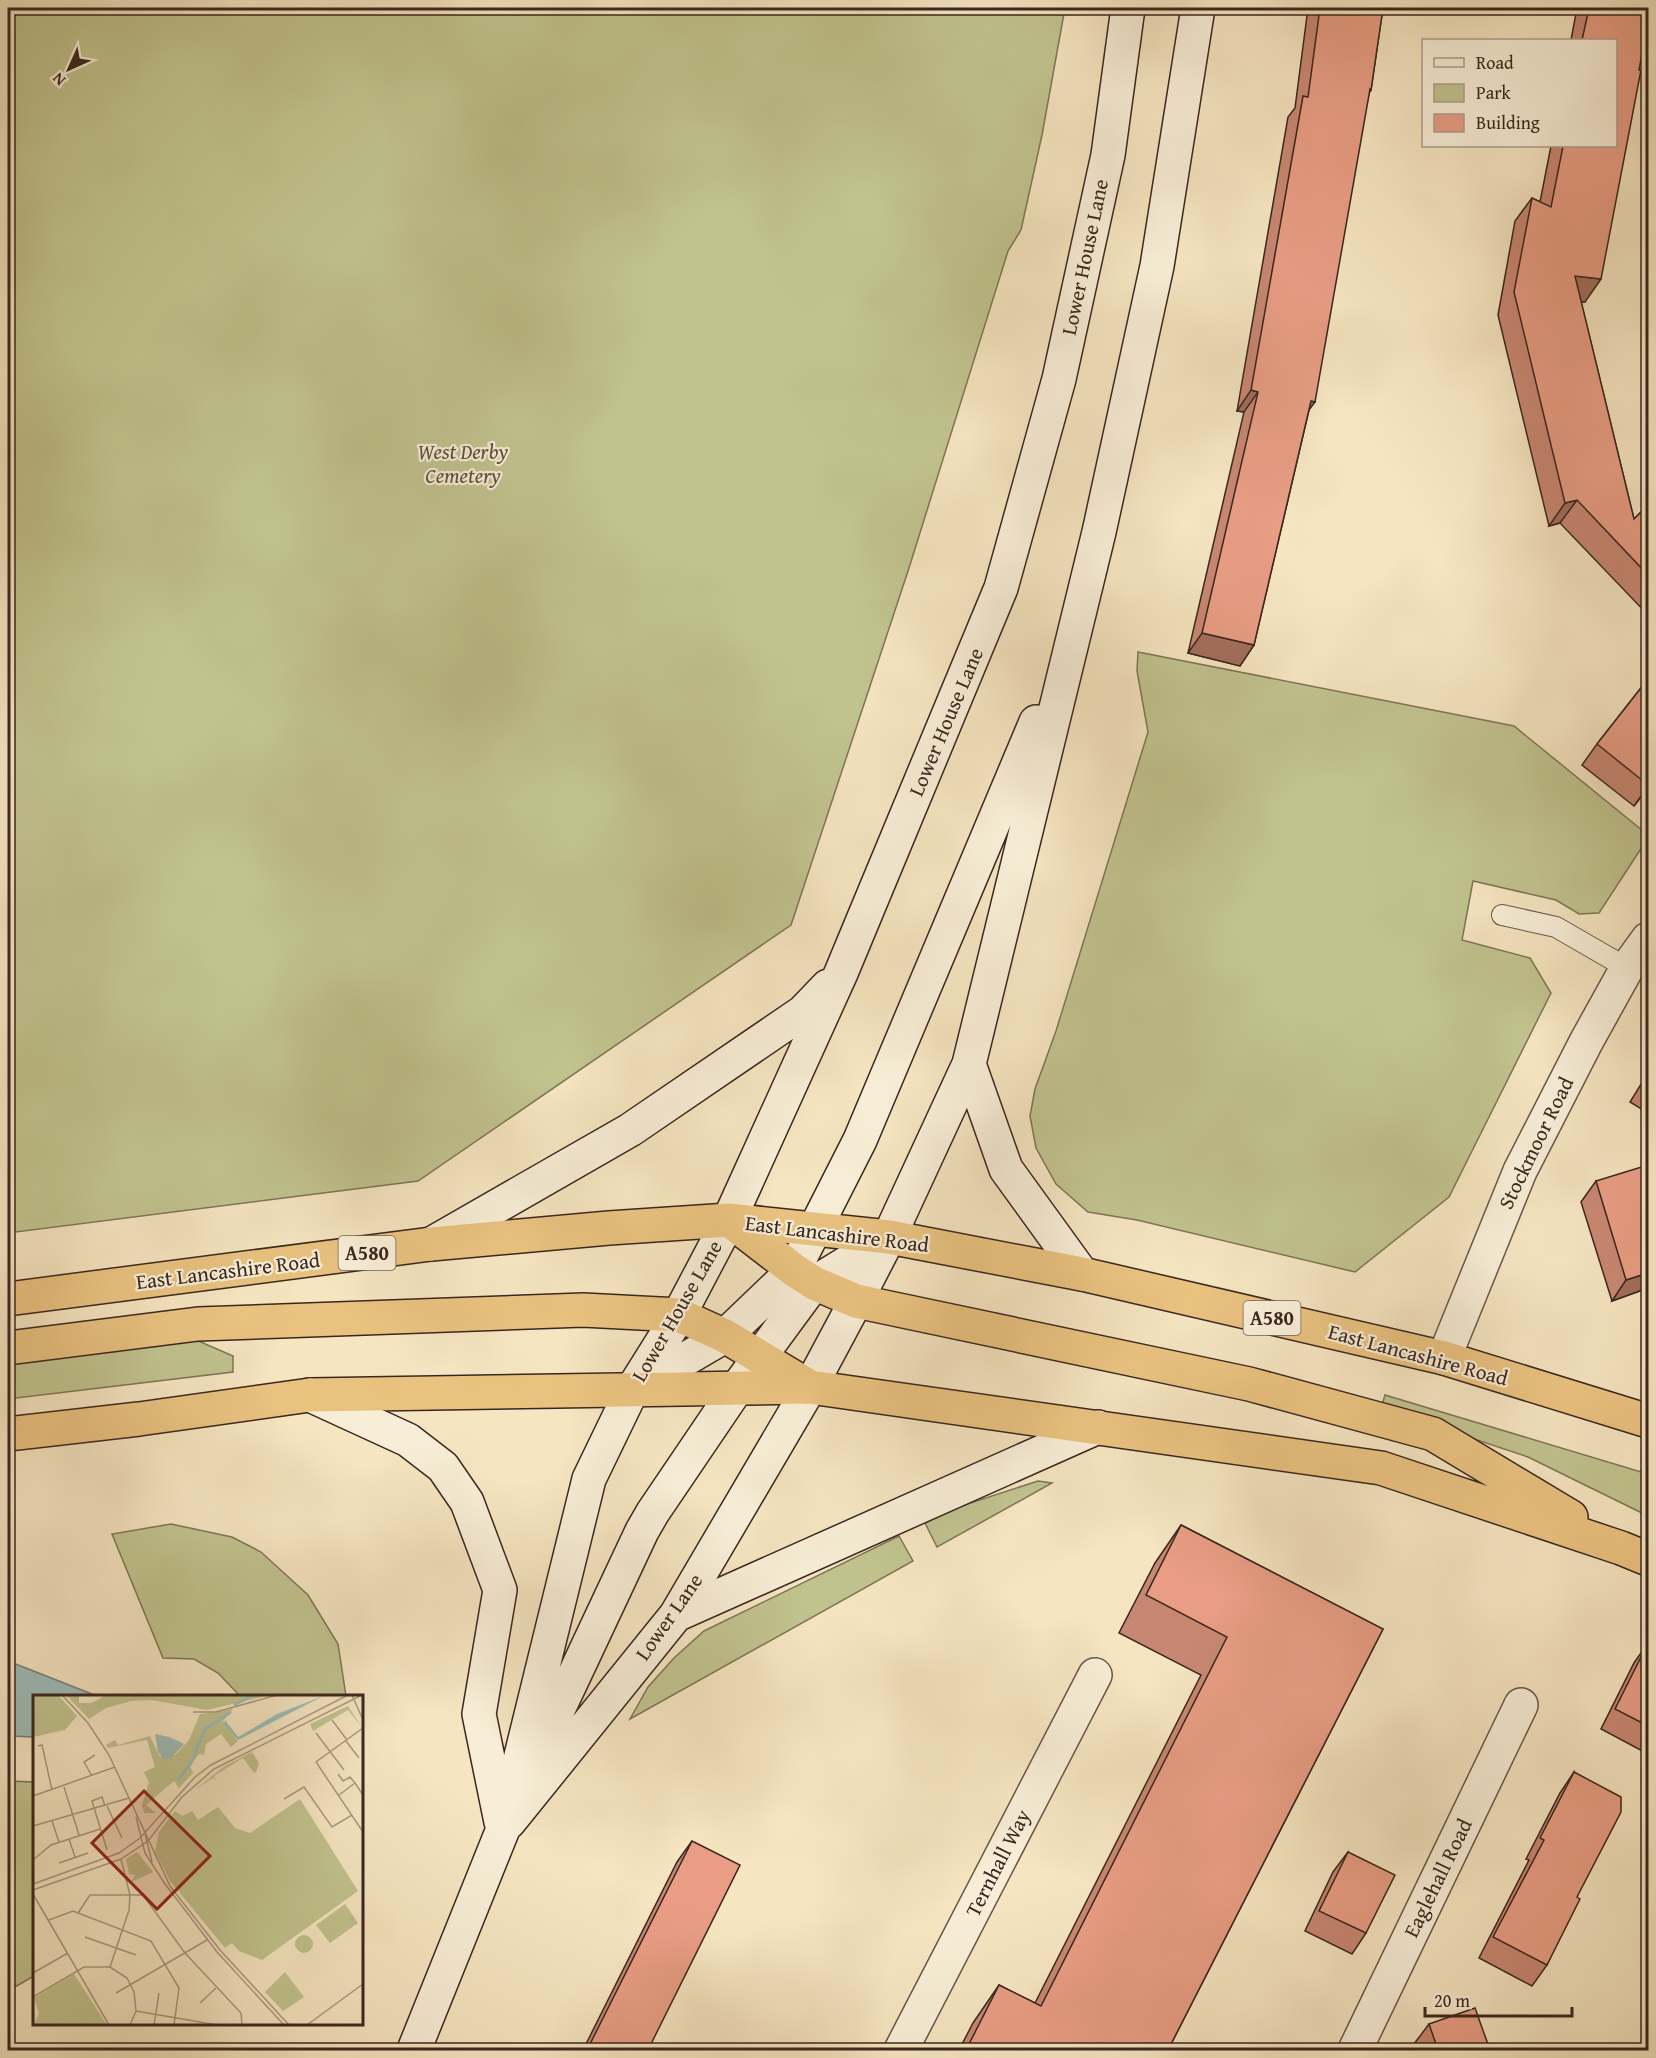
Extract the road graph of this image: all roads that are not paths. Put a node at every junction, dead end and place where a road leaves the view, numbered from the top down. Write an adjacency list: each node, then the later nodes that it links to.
1 (1128, 8): 7 (street, Lower House Lane)
2 (1198, 8): 3 (street)
3 (1075, 630): 8 (street); 10 (street)
4 (1502, 915): 6 (lane)
5 (1648, 939): 6 (street, Stockmoor Road)
6 (1627, 968): 21 (street, Stockmoor Road)
7 (841, 973): 9 (street, Lower House Lane); 12 (street)
8 (969, 1064): 11 (street); 13 (street)
9 (729, 1220): 10 (highway, East Lancashire Road / A580); 12 (highway, East Lancashire Road / A580); 14 (highway); 17 (street, Lower House Lane)
10 (813, 1230): 11 (highway, East Lancashire Road / A580); 14 (street)
11 (889, 1237): 13 (highway, East Lancashire Road / A580); 14 (street); 16 (street)
12 (431, 1244): 15 (highway, East Lancashire Road / A580)
13 (1082, 1274): 21 (highway, East Lancashire Road / A580)
14 (804, 1277): 16 (highway); 18 (street); 20 (street)
15 (8, 1299)
16 (856, 1301): 22 (street); 29 (highway)
17 (679, 1315): 18 (highway); 19 (highway); 24 (street, Lower House Lane)
18 (725, 1336): 20 (highway); 24 (street)
19 (8, 1348)
20 (760, 1357): 22 (highway); 23 (street)
21 (1444, 1358): 26 (highway, East Lancashire Road / A580)
22 (810, 1387): 23 (highway); 27 (highway); 30 (street, Lower Lane)
23 (738, 1388): 24 (highway); 33 (street)
24 (632, 1390): 25 (highway); 33 (street, Lower Lane)
25 (310, 1395): 28 (highway); 33 (street)
26 (1648, 1421)
27 (1098, 1427): 29 (highway); 30 (street)
28 (8, 1434)
29 (1635, 1553)
30 (676, 1615): 33 (street, Lower Lane)
31 (1095, 1675): 35 (street, Ternhall Way)
32 (1521, 1705): 36 (street, Eaglehall Road)
33 (502, 1829): 34 (street, Lower Lane)
34 (414, 2050)
35 (901, 2050)
36 (1355, 2050)

